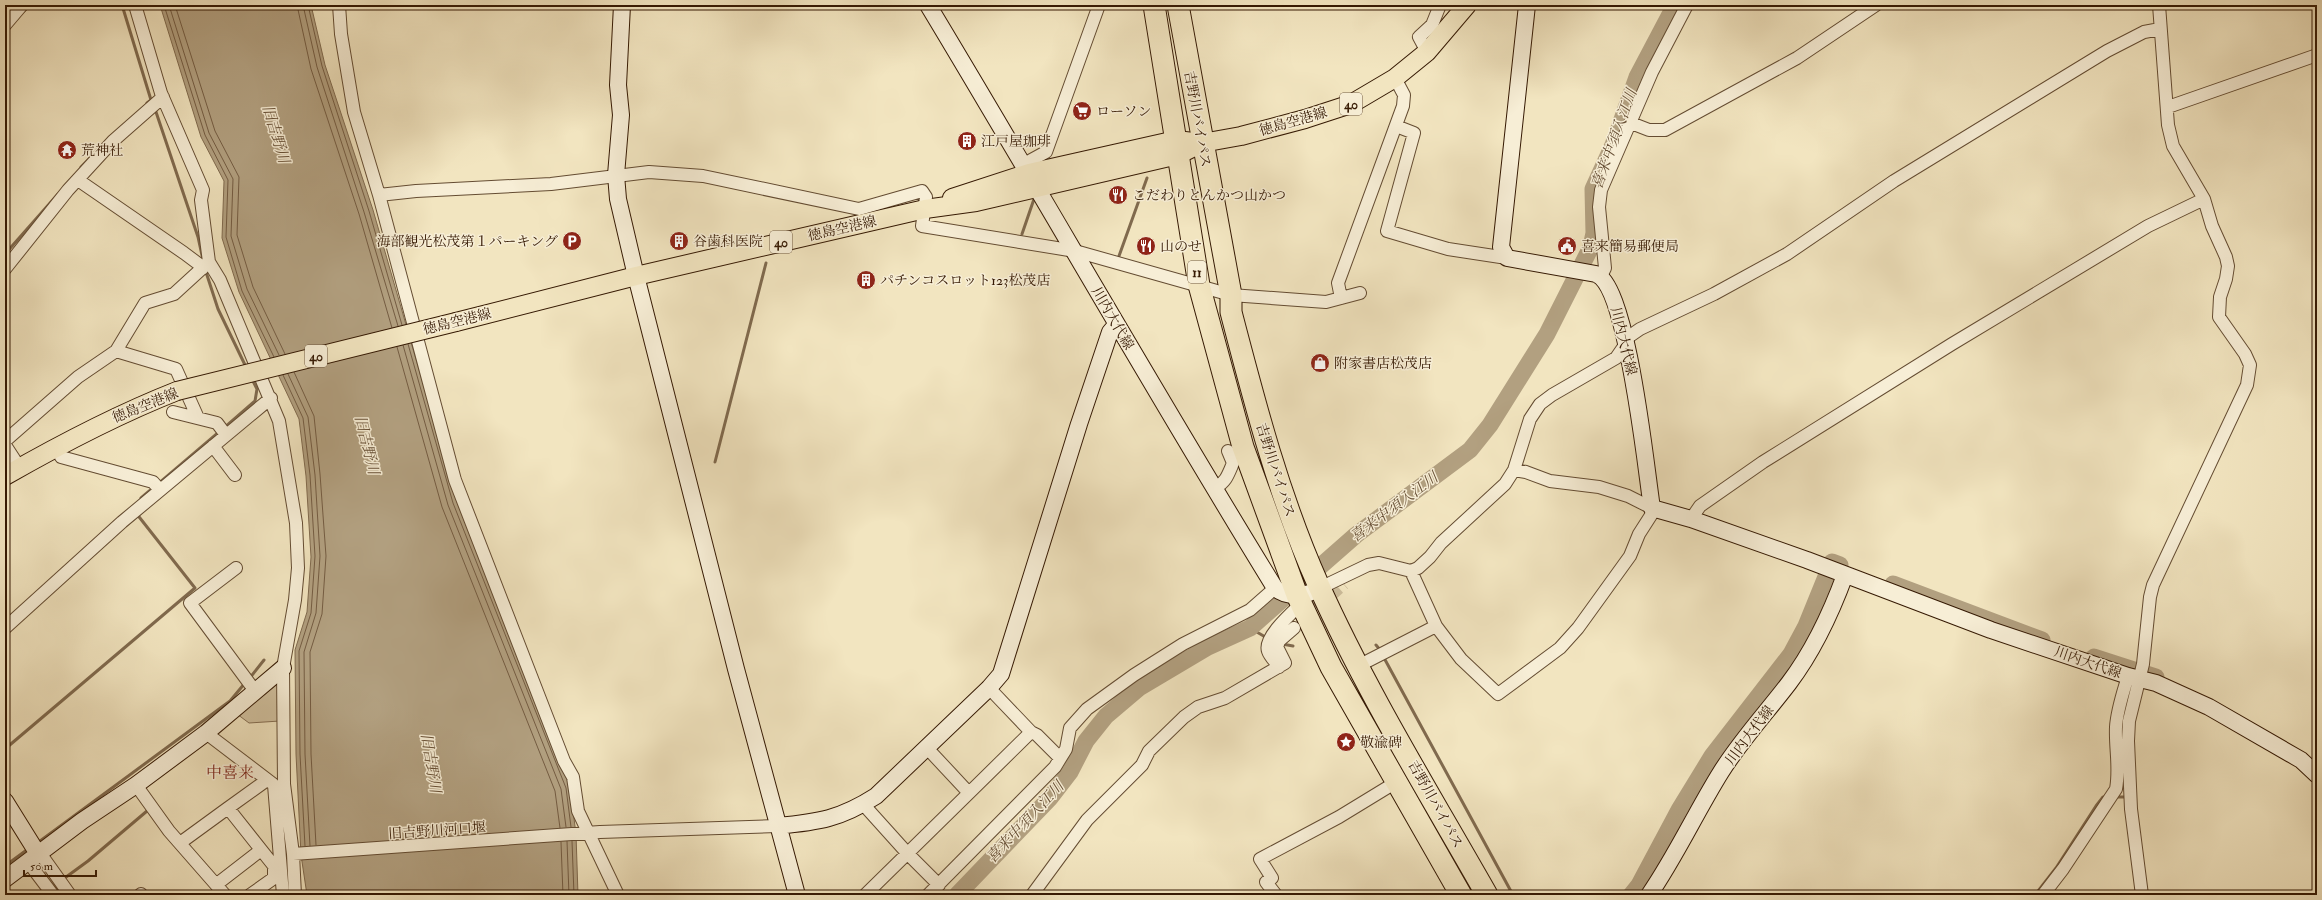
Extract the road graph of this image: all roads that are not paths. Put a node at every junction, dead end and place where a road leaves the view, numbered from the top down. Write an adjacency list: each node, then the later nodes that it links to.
1 (22, 5): 15 (street)
2 (135, 5): 20 (street)
3 (339, 5): 29 (street)
4 (622, 5): 27 (main road)
5 (928, 5): 26 (main road, 川内大代線)
6 (1099, 5): 26 (street)
7 (1154, 5): 25 (highway, 吉野川バイパス / 11)
8 (1178, 5): 24 (highway, 吉野川バイパス / 11)
9 (1440, 5): 17 (street)
10 (1467, 5): 17 (main road, 徳島空港線 / 40)
11 (1527, 5): 33 (main road)
12 (1687, 5): 22 (street)
13 (1876, 5): 22 (street)
14 (2159, 5): 16 (street)
15 (5, 25)
16 (2160, 29): 21 (street); 43 (street)
17 (1427, 52): 19 (main road, 徳島空港線 / 40)
18 (2317, 55): 21 (street)
19 (1395, 78): 23 (street); 24 (main road, 徳島空港線 / 40)
20 (163, 97): 28 (street); 34 (street)
21 (2168, 107): 30 (street)
22 (1631, 123): 36 (street)
23 (1396, 126): 33 (street); 41 (street)
24 (1202, 142): 25 (main road, 徳島空港線 / 40); 40 (highway, 吉野川バイパス / 11)
25 (1177, 148): 26 (main road, 徳島空港線 / 40); 38 (highway, 吉野川バイパス / 11)
26 (1030, 174): 31 (main road, 徳島空港線 / 40); 32 (main road, 川内大代線)
27 (616, 175): 29 (street); 31 (street); 37 (main road)
28 (78, 180): 34 (street); 35 (street)
29 (379, 195): 90 (street)
30 (2197, 202): 61 (street); 74 (street)
31 (925, 209): 32 (street); 37 (main road, 徳島空港線 / 40)
32 (1075, 251): 38 (street); 42 (main road, 川内大代線)
33 (1507, 258): 36 (main road)
34 (205, 266): 44 (street); 45 (street)
35 (5, 269)
36 (1587, 274): 43 (main road, 川内大代線)
37 (636, 276): 54 (main road, 徳島空港線 / 40, bridge); 89 (main road)
38 (1199, 285): 40 (street); 67 (highway, 吉野川バイパス / 11)
39 (1360, 293): 41 (street)
40 (1231, 295): 41 (street); 67 (highway, 吉野川バイパス / 11)
41 (1341, 298)
42 (1116, 325): 59 (main road, 川内大代線); 75 (main road)
43 (1625, 342): 55 (street); 60 (main road, 川内大代線)
44 (116, 351): 47 (street); 49 (street)
45 (271, 398): 48 (street); 73 (street)
46 (173, 412): 47 (street)
47 (198, 418): 48 (street)
48 (223, 431): 51 (street)
49 (5, 441)
50 (5, 445): 54 (street)
51 (213, 446): 56 (street); 58 (street)
52 (1228, 451): 59 (street)
53 (61, 457): 58 (street)
54 (20, 468): 57 (main road, 徳島空港線 / 40)
55 (1514, 470): 60 (street); 64 (street)
56 (235, 475)
57 (5, 476)
58 (156, 486): 69 (street)
59 (1215, 488): 67 (main road, 川内大代線)
60 (1654, 508): 61 (main road, 川内大代線); 68 (street)
61 (1694, 514): 65 (main road, 川内大代線)
62 (1389, 565): 64 (street); 66 (street); 67 (street)
63 (236, 568): 76 (street)
64 (1410, 571): 68 (street)
65 (1845, 575): 74 (main road, 川内大代線); 113 (main road, 川内大代線)
66 (1344, 584)
67 (1300, 593): 71 (street); 72 (highway, 吉野川バイパス / 11); 80 (street); 82 (highway, 吉野川バイパス / 11)
68 (1436, 626): 72 (street)
69 (5, 628)
70 (1294, 628): 71 (street)
71 (1274, 642): 109 (street)
72 (1365, 662): 112 (highway, 吉野川バイパス / 11)
73 (283, 668): 76 (main road); 83 (street)
74 (2136, 674): 81 (main road, 川内大代線); 114 (street); 115 (street)
75 (989, 688): 77 (street); 79 (main road)
76 (255, 691): 78 (main road)
77 (1031, 732): 80 (street); 85 (street)
78 (206, 733): 83 (street); 84 (main road)
79 (927, 748): 85 (street); 87 (main road)
80 (1060, 758): 98 (street)
81 (2317, 775)
82 (1398, 781): 110 (street); 111 (highway, 吉野川バイパス / 11)
83 (275, 783): 88 (street); 93 (street); 103 (street)
84 (136, 785): 91 (street); 95 (main road)
85 (969, 793): 94 (street)
86 (5, 802): 95 (main road)
87 (864, 804): 89 (main road); 94 (street)
88 (228, 808): 91 (street); 92 (street)
89 (777, 826): 90 (street, 旧吉野川河口堰); 106 (main road)
90 (584, 834): 93 (street, 旧吉野川河口堰); 105 (street)
91 (180, 843): 97 (street)
92 (261, 850): 97 (street); 102 (street)
93 (294, 854): 104 (street)
94 (908, 854): 98 (street); 107 (street)
95 (35, 856): 96 (main road); 99 (street); 100 (street)
96 (5, 879)
97 (217, 884): 101 (street)
98 (939, 885): 108 (street)
99 (53, 895)
100 (70, 895)
101 (225, 895)
102 (250, 895)
103 (283, 895)
104 (295, 895)
105 (618, 895)
106 (797, 895)
107 (866, 895)
108 (928, 895)
109 (1032, 895)
110 (1276, 895)
111 (1461, 895)
112 (1487, 895)
113 (1649, 895)
114 (2043, 895)
115 (2142, 895)

